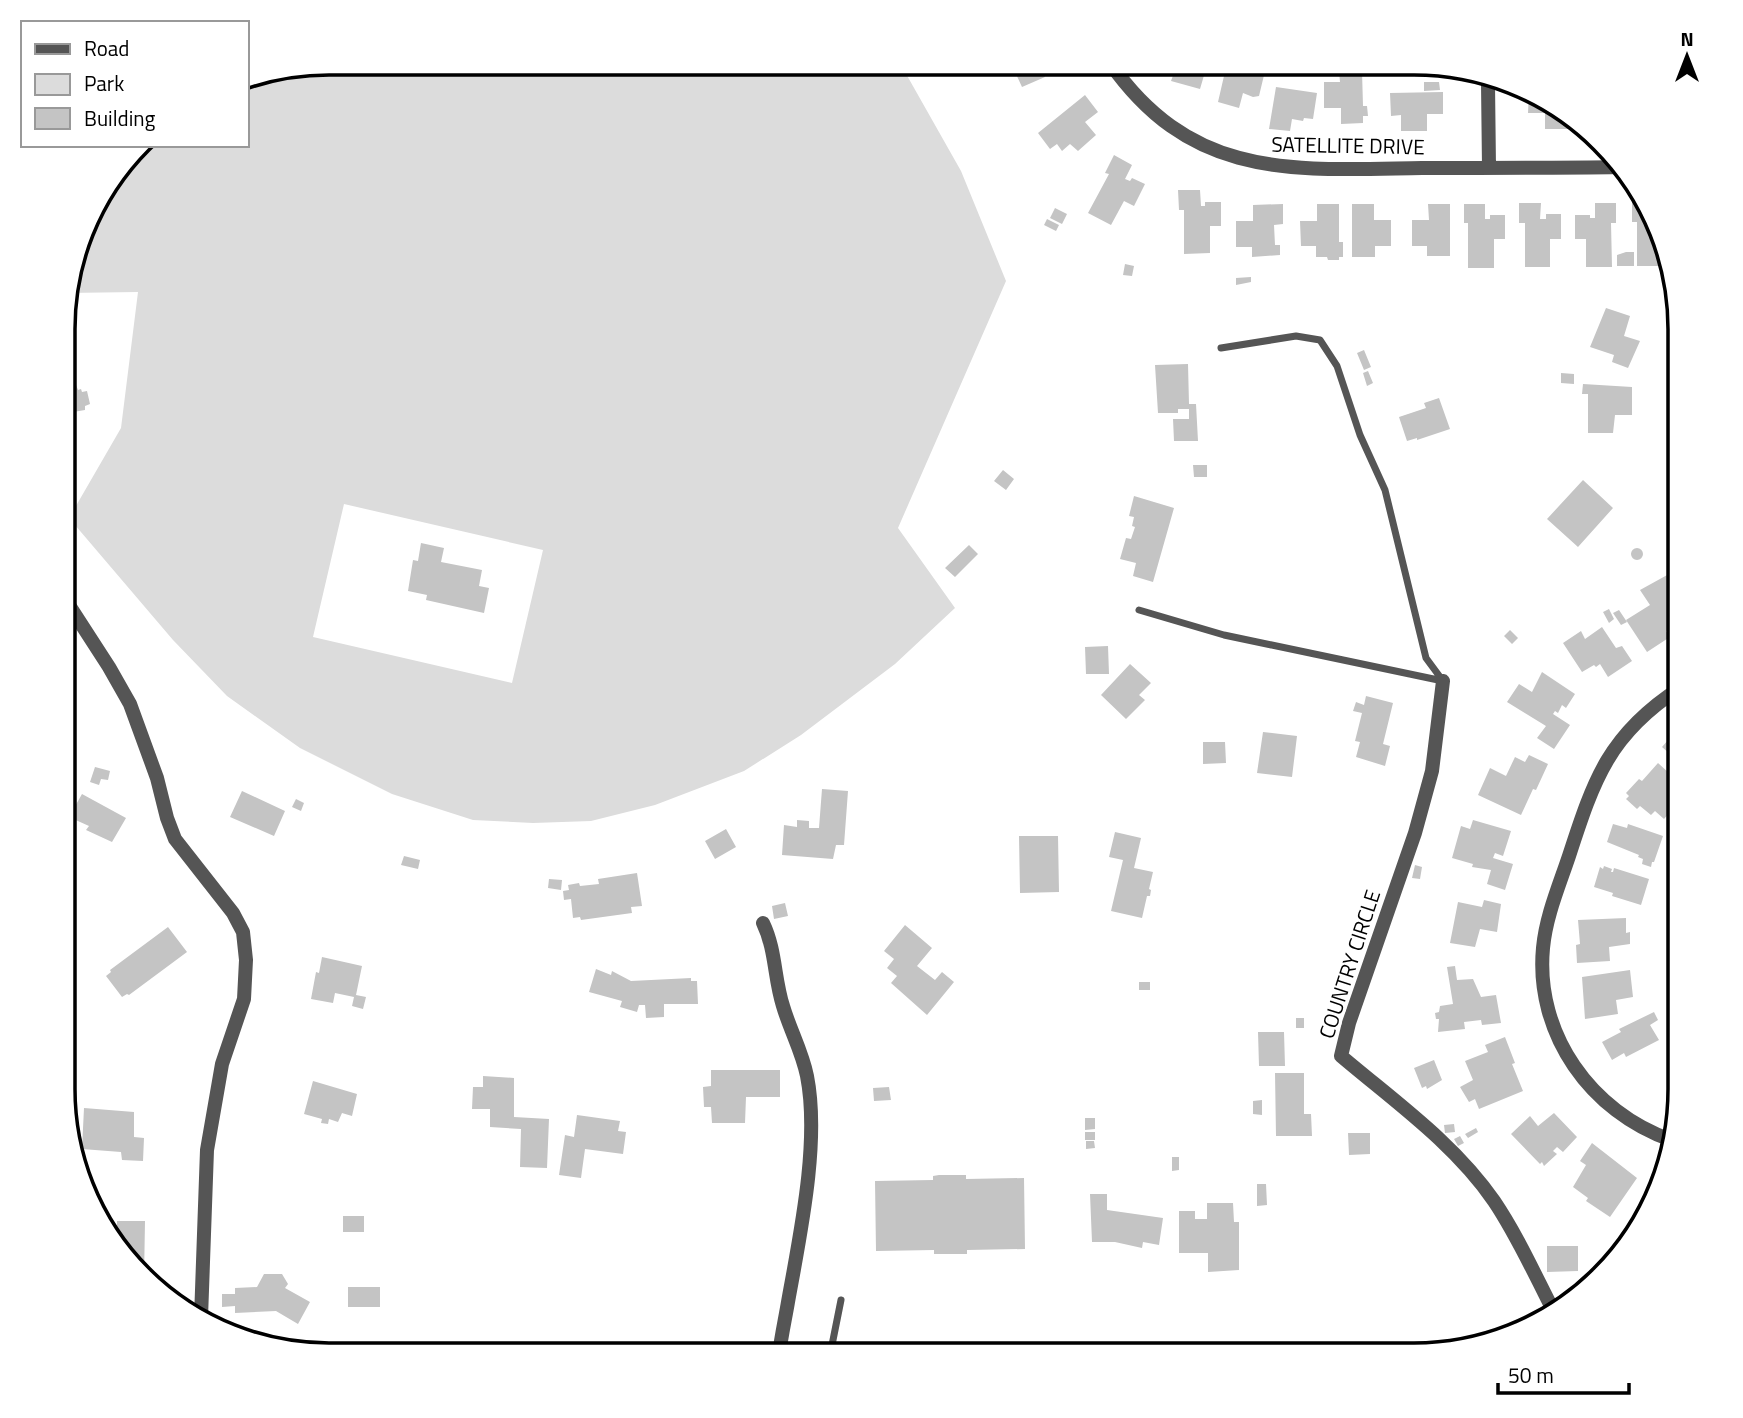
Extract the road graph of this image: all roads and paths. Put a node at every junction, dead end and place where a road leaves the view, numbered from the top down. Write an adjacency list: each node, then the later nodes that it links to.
1 (1118, 75): 4 (street, SATELLITE DRIVE)
2 (1486, 86): 4 (street)
3 (1609, 167): 4 (street, SATELLITE DRIVE)
4 (1489, 168)
5 (1221, 348): 8 (lane)
6 (1139, 610): 8 (lane)
7 (75, 614): 14 (street)
8 (1443, 681): 13 (street, COUNTRY CIRCLE)
9 (1668, 696): 11 (street)
10 (764, 923): 15 (street)
11 (1663, 1137)
12 (841, 1300): 16 (lane)
13 (1550, 1303)
14 (201, 1309)
15 (781, 1343)
16 (832, 1343)

